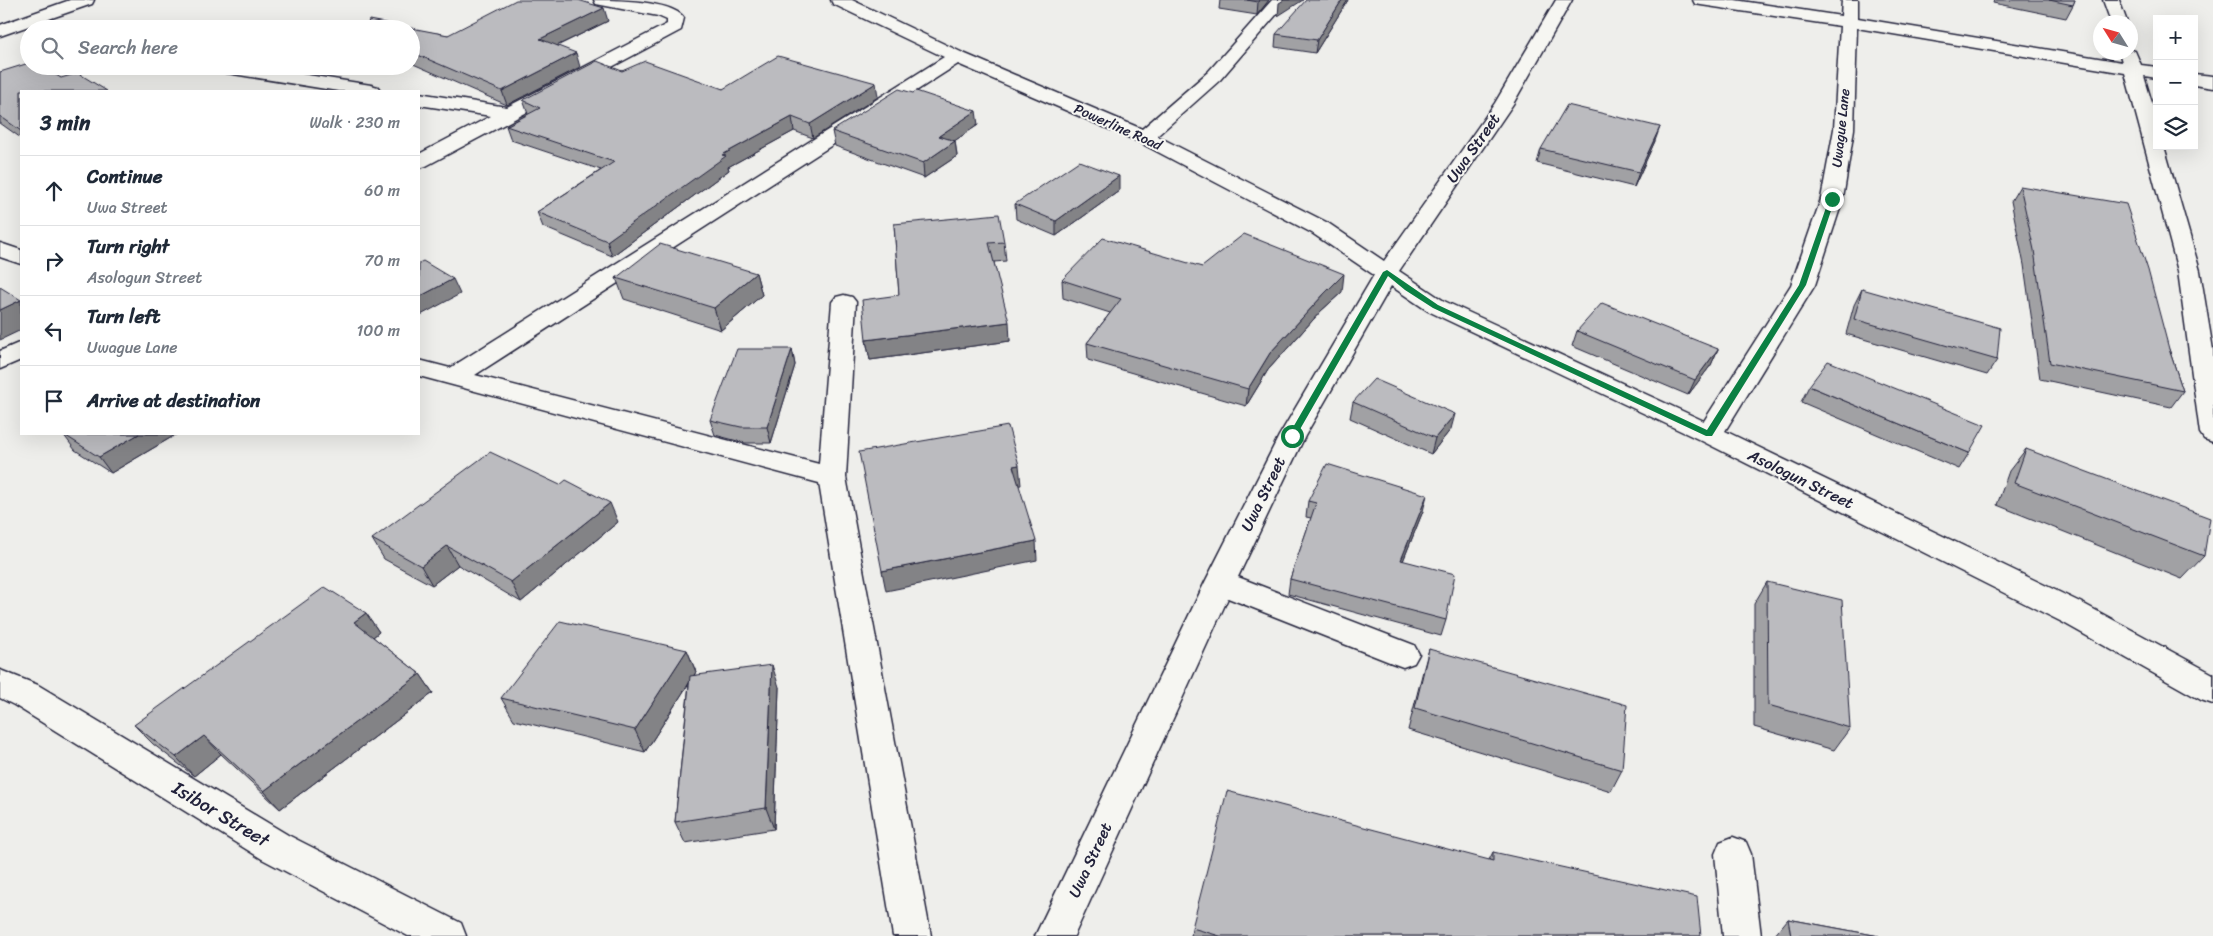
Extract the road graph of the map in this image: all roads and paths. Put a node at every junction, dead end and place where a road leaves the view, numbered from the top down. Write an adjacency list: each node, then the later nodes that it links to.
1 (86, 0): 10 (street)
2 (602, 0): 23 (street)
3 (839, 0): 15 (street, Powerline Road)
4 (1281, 0): 24 (street)
5 (1559, 0): 28 (street, Uwa Street)
6 (1701, 0): 11 (street)
7 (1850, 0): 11 (street, Uwague Lane)
8 (2111, 0): 9 (street)
9 (2116, 15)
10 (31, 20)
11 (1850, 22): 16 (street); 35 (street, Uwague Lane)
12 (20, 24): 13 (street)
13 (0, 31): 14 (street)
14 (20, 34)
15 (957, 57): 24 (street, Powerline Road); 33 (street)
16 (2131, 61): 17 (street); 34 (street)
17 (2153, 71)
18 (271, 75): 21 (street)
19 (2198, 80): 20 (street)
20 (2213, 82)
21 (365, 90)
22 (420, 99): 23 (street)
23 (512, 114): 25 (street)
24 (1144, 138): 28 (street, Powerline Road)
25 (420, 161)
26 (0, 250): 27 (street)
27 (20, 257)
28 (1387, 272): 35 (street, Asologun Street); 37 (street, Uwa Street)
29 (844, 302): 36 (street)
30 (20, 351): 31 (street)
31 (0, 361)
32 (420, 368): 33 (street)
33 (454, 377): 36 (street)
34 (2213, 433)
35 (1709, 434): 40 (street, Asologun Street)
36 (832, 477): 43 (street)
37 (1220, 582): 38 (street); 44 (street, Uwa Street)
38 (1404, 654)
39 (0, 683): 42 (street, Isibor Street)
40 (2213, 690)
41 (1733, 854): 45 (street)
42 (447, 936)
43 (912, 936)
44 (1054, 936)
45 (1742, 936)

